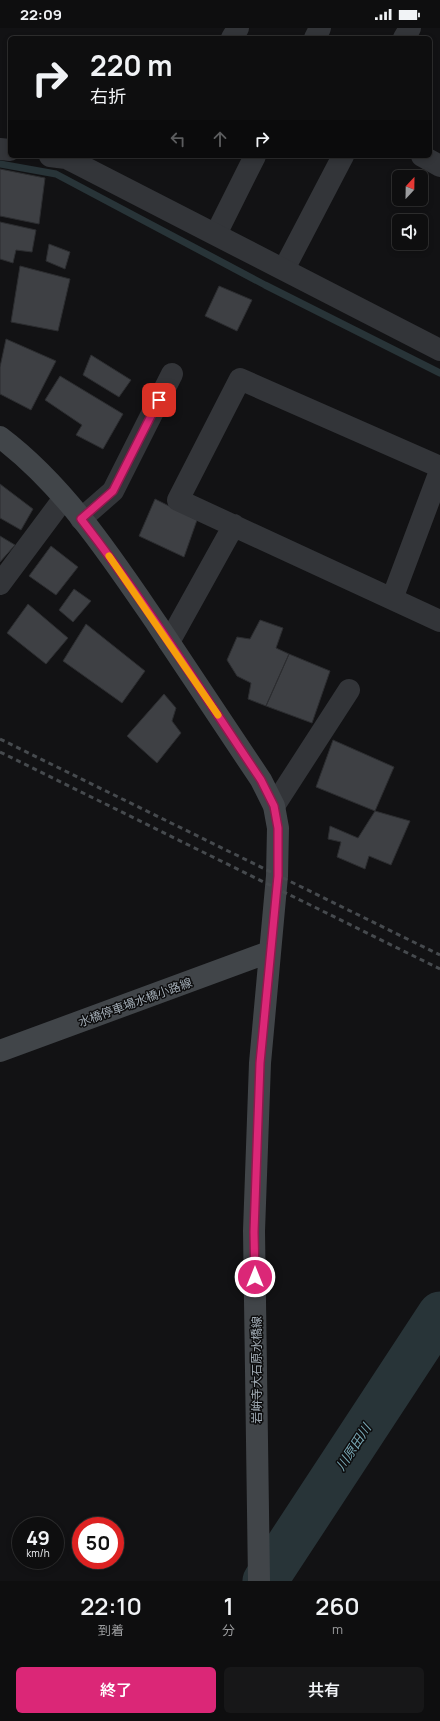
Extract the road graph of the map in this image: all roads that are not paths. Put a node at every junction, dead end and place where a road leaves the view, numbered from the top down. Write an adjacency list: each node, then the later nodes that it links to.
1 (66, 158): 5 (street)
2 (254, 158): 7 (street)
3 (342, 158): 8 (street)
4 (426, 158): 6 (street)
5 (76, 159): 7 (street)
6 (440, 166)
7 (216, 234): 8 (street)
8 (284, 269): 9 (street)
9 (440, 350)
10 (172, 374): 15 (street)
11 (0, 437): 14 (main road, 岩峅寺大石原水橋線)
12 (440, 467): 16 (street)
13 (440, 471): 18 (street)
14 (64, 498): 15 (main road, 岩峅寺大石原水橋線); 17 (street)
15 (81, 519): 20 (main road, 岩峅寺大石原水橋線)
16 (234, 525): 18 (street); 20 (street)
17 (0, 584)
18 (392, 599): 19 (street)
19 (440, 621)
20 (169, 642): 22 (main road, 岩峅寺大石原水橋線)
21 (350, 690): 22 (street)
22 (274, 806): 23 (main road, 岩峅寺大石原水橋線)
23 (269, 952): 24 (main road, 水橋停車場水橋小路線); 25 (main road, 岩峅寺大石原水橋線)
24 (0, 1051)
25 (259, 1581)

